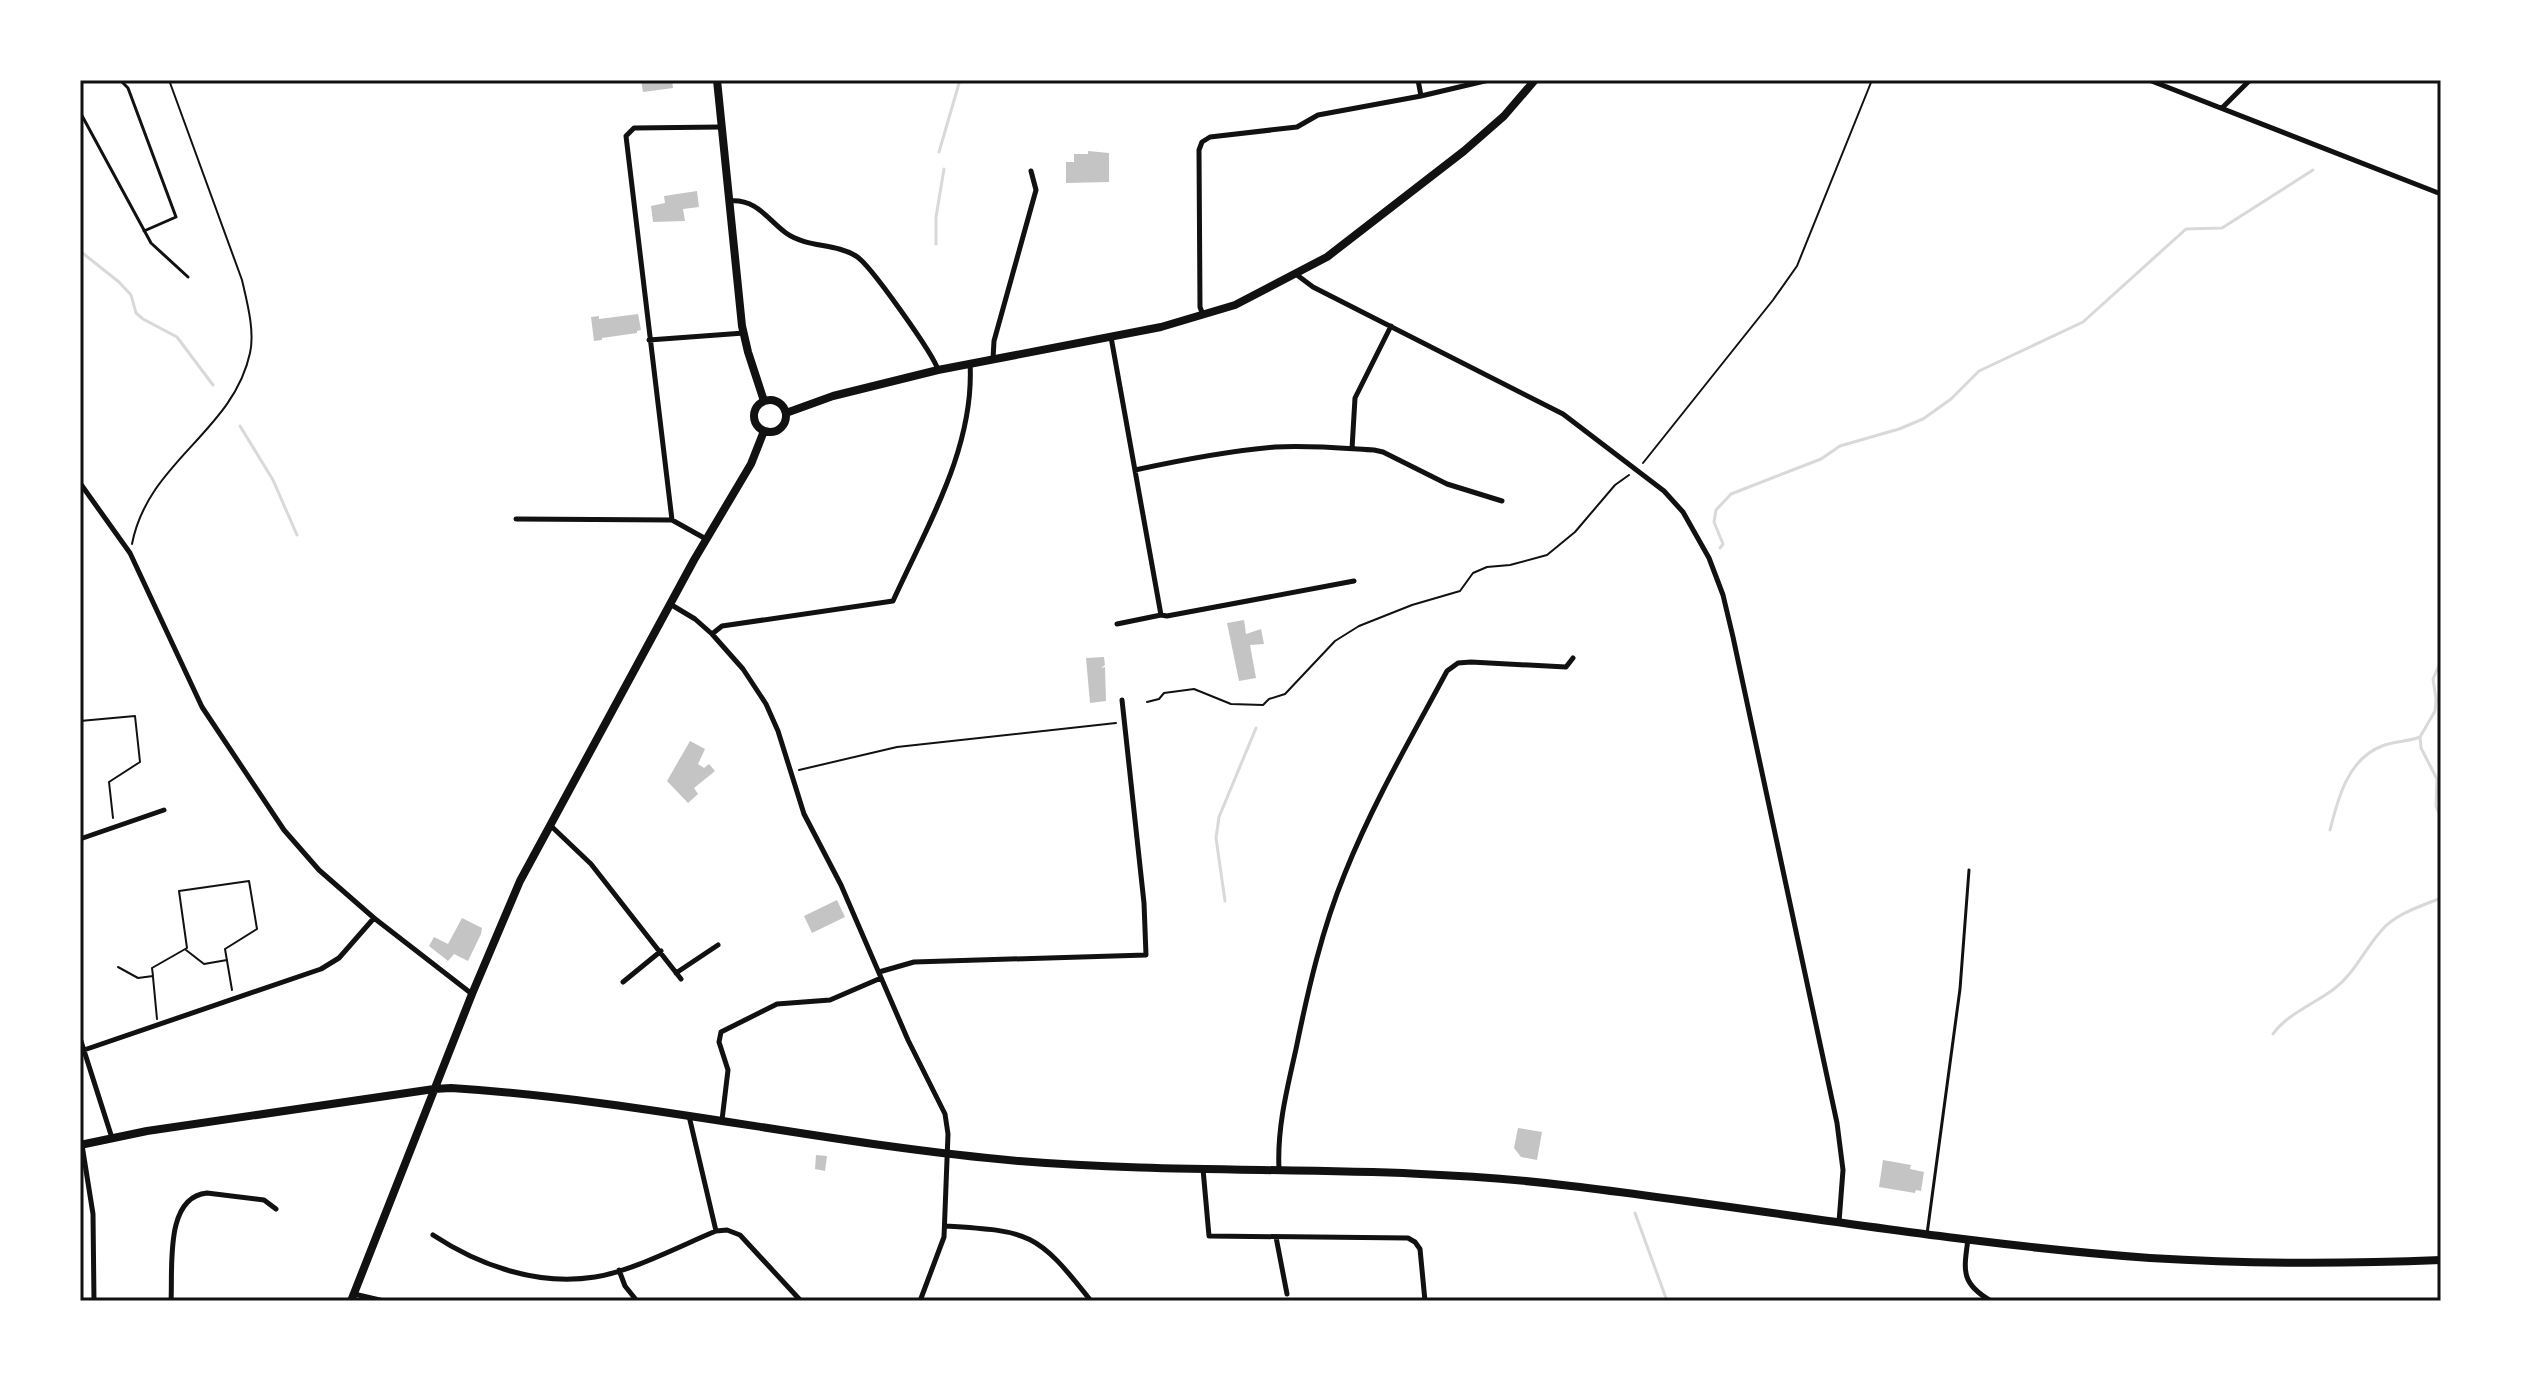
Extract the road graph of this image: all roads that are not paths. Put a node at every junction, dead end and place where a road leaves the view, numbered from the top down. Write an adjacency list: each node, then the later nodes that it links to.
1 (120, 80): 15 (lane)
2 (717, 80): 11 (main road)
3 (1418, 80): 8 (street)
4 (1489, 80): 8 (street)
5 (1535, 80): 16 (main road)
6 (2149, 80): 9 (street)
7 (2250, 80): 9 (street)
8 (1421, 96): 18 (street)
9 (2222, 108): 13 (street)
10 (80, 112): 15 (lane)
11 (722, 127): 14 (main road); 22 (street)
12 (1031, 171): 23 (street)
13 (2441, 194)
14 (730, 201): 20 (main road); 25 (street)
15 (144, 231): 17 (lane)
16 (1297, 275): 18 (main road); 19 (street)
17 (188, 277)
18 (1203, 316): 21 (main road)
19 (1391, 326): 29 (street); 64 (street)
20 (744, 333): 22 (street); 26 (main road)
21 (1111, 337): 23 (main road); 30 (street)
22 (649, 340): 34 (street)
23 (993, 359): 24 (main road)
24 (970, 363): 25 (main road); 40 (street)
25 (938, 370): 27 (main road)
26 (764, 401): 27 (main road); 28 (main road)
27 (786, 413): 28 (main road)
28 (764, 431): 35 (main road)
29 (1352, 449): 30 (street); 32 (street)
30 (1135, 470): 38 (street)
31 (80, 483): 47 (street)
32 (1502, 501)
33 (516, 519): 34 (street)
34 (672, 520): 35 (street)
35 (706, 539): 37 (main road)
36 (1354, 581): 38 (street)
37 (670, 604): 40 (street); 44 (main road)
38 (1161, 615): 39 (street)
39 (1117, 624)
40 (712, 634): 50 (street)
41 (1573, 658): 62 (street)
42 (1122, 700): 50 (street)
43 (164, 810): 45 (street)
44 (550, 825): 49 (street); 52 (main road)
45 (80, 839)
46 (1969, 870): 67 (lane)
47 (374, 918): 52 (street); 54 (street)
48 (718, 945): 49 (street)
49 (661, 951): 51 (street)
50 (880, 975): 57 (street); 60 (street)
51 (623, 982)
52 (472, 994): 55 (main road)
53 (80, 1038): 54 (street)
54 (84, 1050): 58 (street)
55 (434, 1089): 56 (main road); 58 (main road); 74 (main road)
56 (689, 1116): 57 (main road); 66 (street)
57 (722, 1121): 60 (main road)
58 (112, 1138): 59 (main road)
59 (81, 1145): 75 (street)
60 (947, 1153): 61 (main road); 65 (street)
61 (1203, 1169): 62 (main road); 69 (street)
62 (1279, 1169): 64 (main road)
63 (276, 1209): 76 (street)
64 (1839, 1222): 67 (main road)
65 (945, 1226): 80 (street); 81 (street)
66 (716, 1231): 72 (street); 79 (street)
67 (1927, 1234): 70 (main road)
68 (433, 1235): 72 (street)
69 (1276, 1237): 73 (street); 82 (street)
70 (1968, 1239): 71 (main road); 83 (street)
71 (2441, 1260)
72 (619, 1270): 78 (street)
73 (1287, 1294)
74 (352, 1298): 77 (street)
75 (94, 1301)
76 (171, 1301)
77 (384, 1301)
78 (637, 1301)
79 (801, 1301)
80 (920, 1301)
81 (1091, 1301)
82 (1425, 1301)
83 (1991, 1301)

